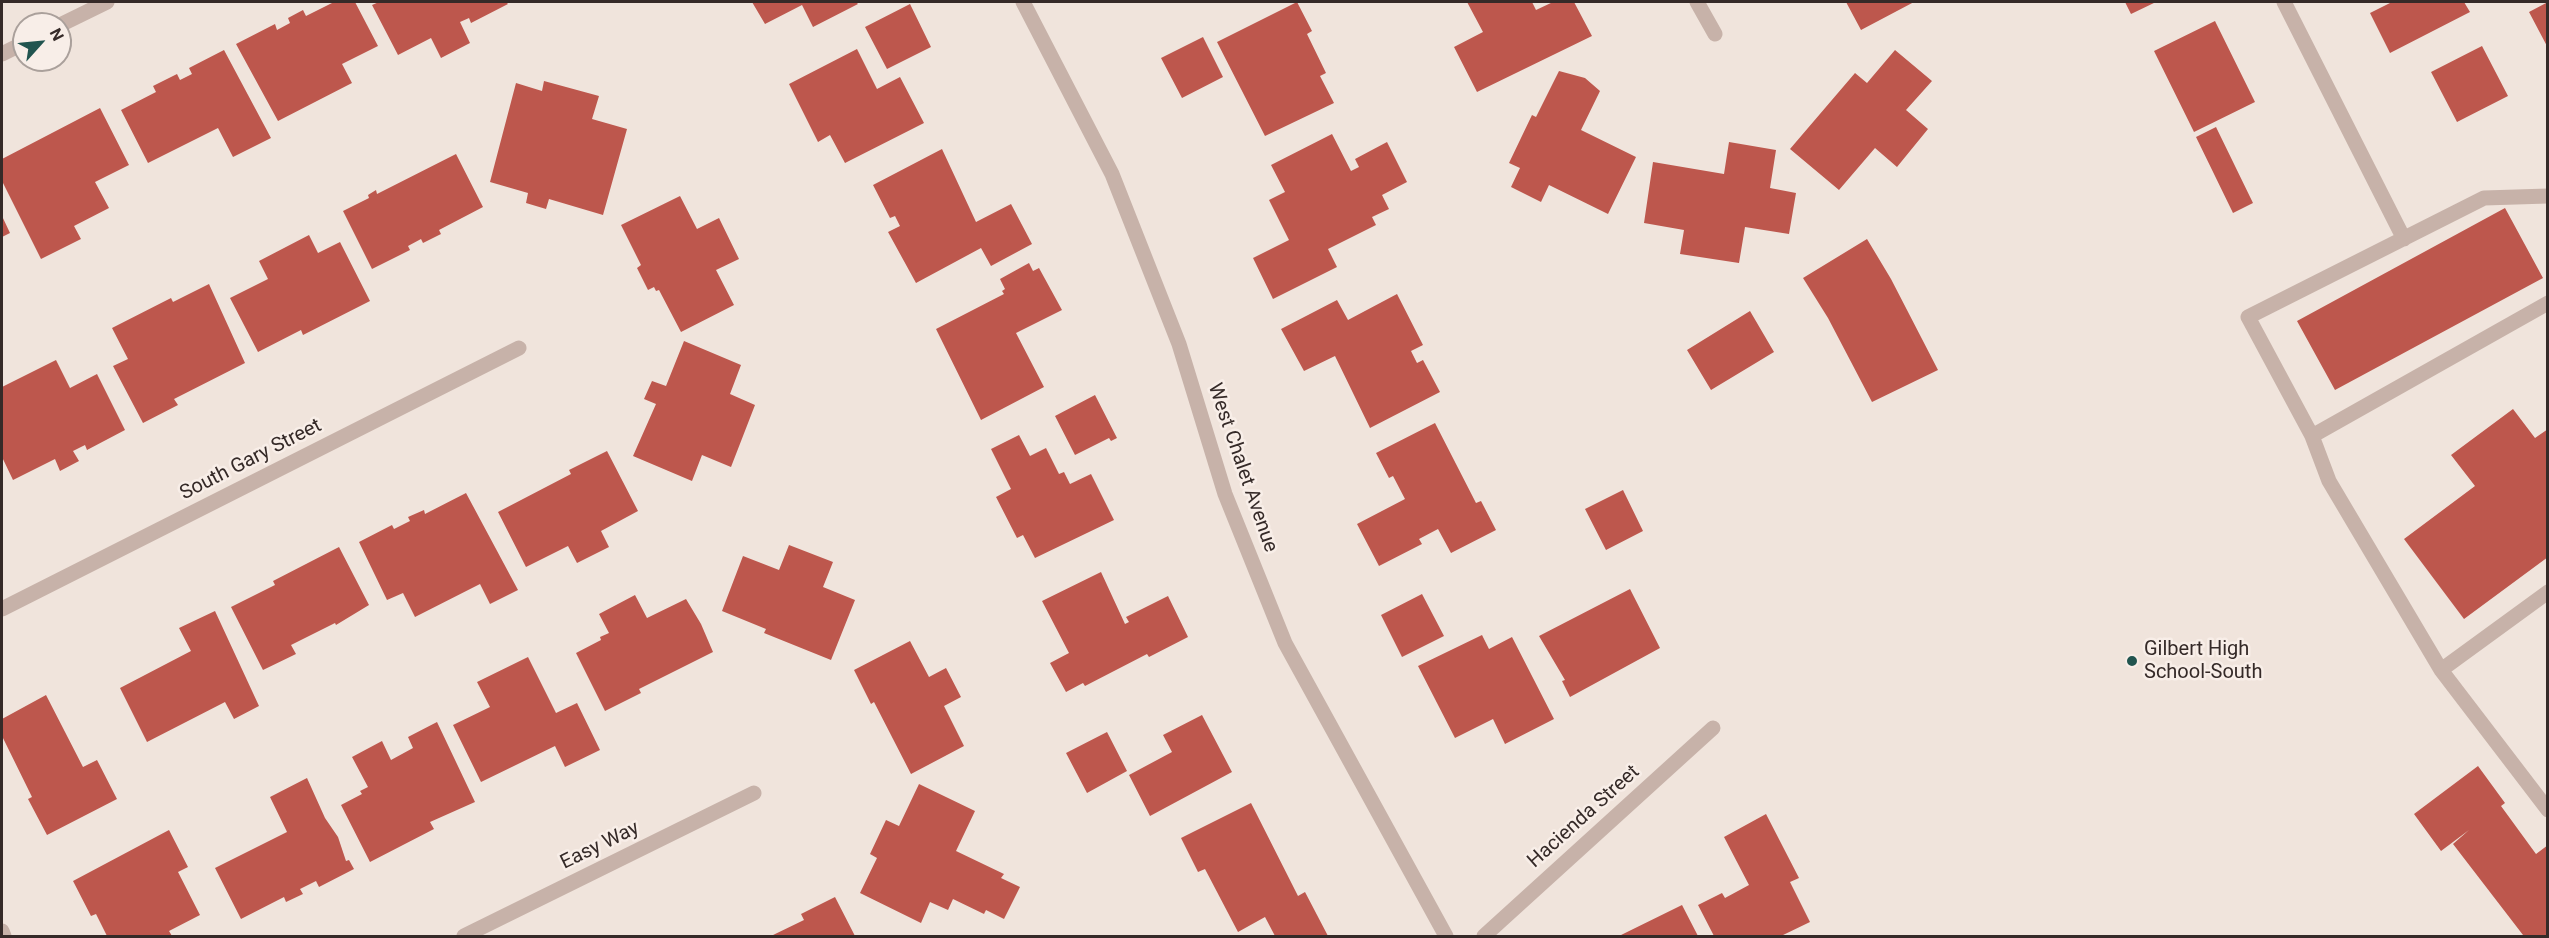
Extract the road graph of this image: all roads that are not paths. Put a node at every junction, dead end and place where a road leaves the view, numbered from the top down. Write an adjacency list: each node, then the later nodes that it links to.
1 (107, 2): 5 (street)
2 (1023, 2): 21 (street, West Chalet Avenue)
3 (1697, 2): 6 (street)
4 (2284, 2): 8 (street)
5 (72, 19)
6 (1714, 34)
7 (2547, 195): 8 (street)
8 (2404, 239): 11 (street)
9 (2547, 303): 11 (street)
10 (519, 348): 13 (street, South Gary Street)
11 (2312, 435): 14 (street)
12 (2547, 592): 14 (street)
13 (2, 609)
14 (2441, 670): 17 (street)
15 (1713, 728): 22 (street, Hacienda Street)
16 (754, 793): 20 (street, Easy Way)
17 (2547, 810)
18 (2, 931): 19 (street)
19 (4, 936)
20 (464, 936)
21 (1446, 936)
22 (1484, 936)

